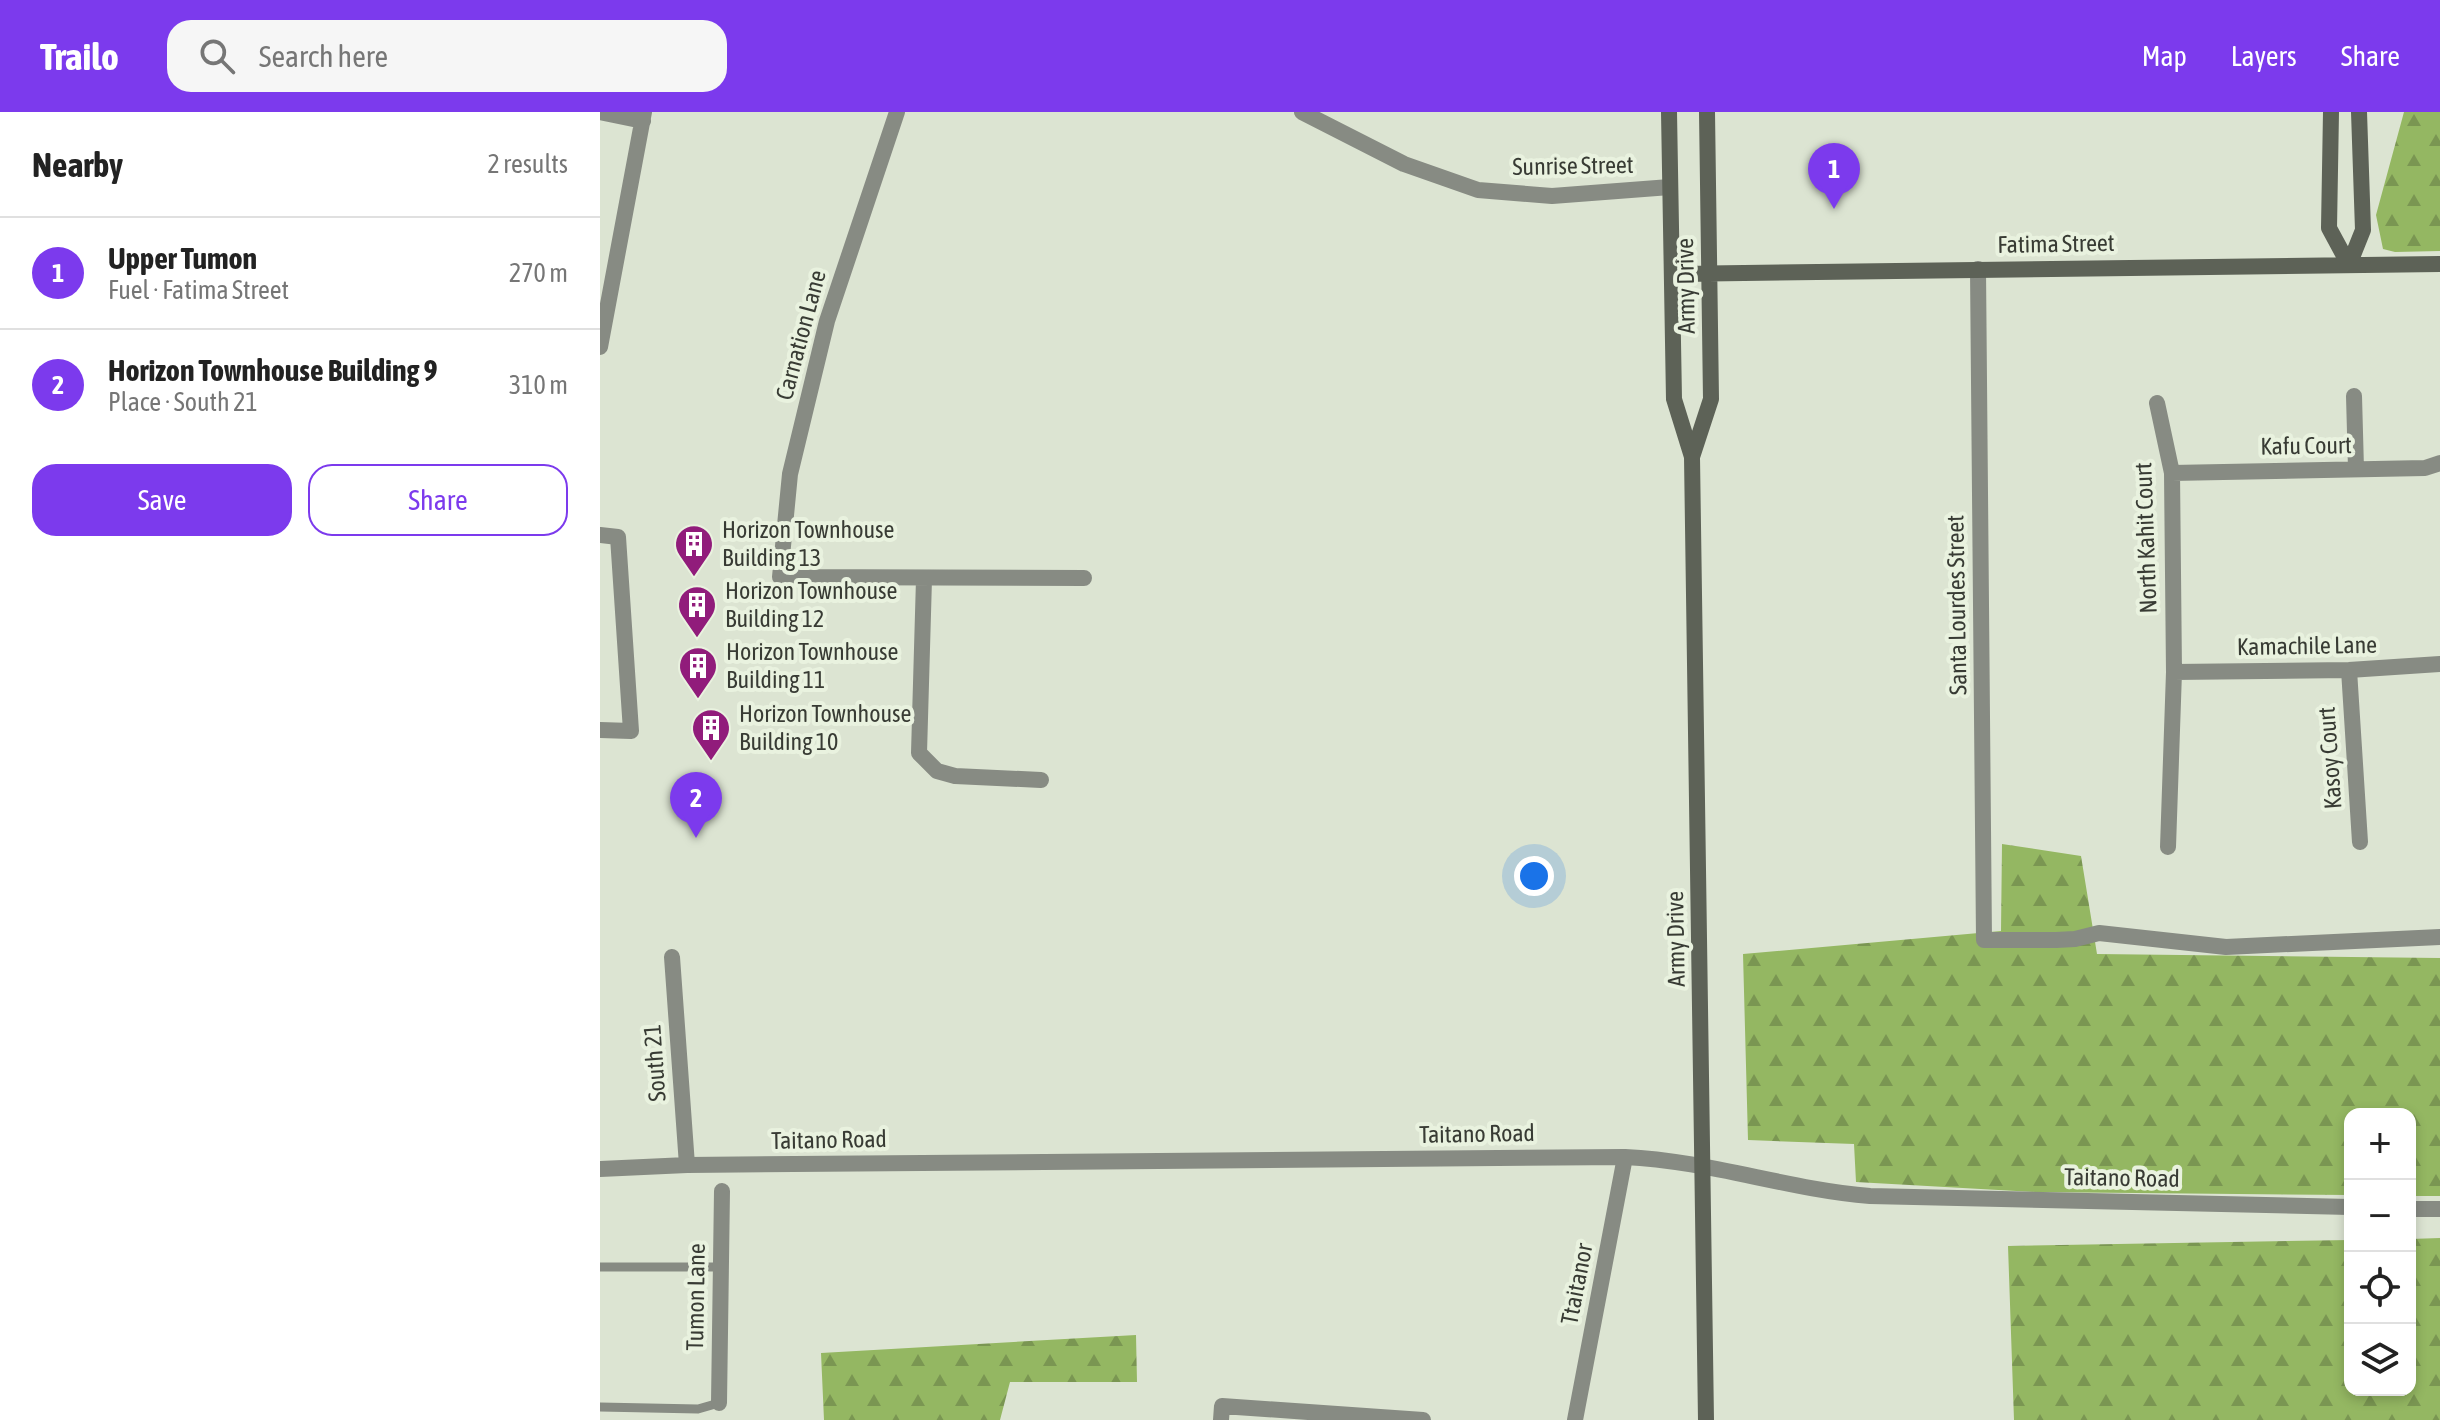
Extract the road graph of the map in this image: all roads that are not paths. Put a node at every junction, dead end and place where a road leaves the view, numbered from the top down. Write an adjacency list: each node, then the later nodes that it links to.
1 (600, 112): 8 (street)
2 (897, 112): 24 (street, Carnation Lane)
3 (1302, 112): 9 (street, Sunrise Street)
4 (1669, 112): 9 (main road, Army Drive)
5 (1707, 112): 13 (main road, Army Drive)
6 (2331, 112): 11 (main road)
7 (2359, 112): 11 (main road)
8 (644, 117): 15 (street)
9 (1670, 187): 14 (main road, Army Drive)
10 (2440, 264): 11 (main road, Fatima Street)
11 (2349, 265): 12 (main road, Fatima Street)
12 (1978, 269): 13 (main road, Fatima Street); 32 (street, Santa Lourdes Street)
13 (1709, 273): 14 (main road, Fatima Street); 18 (main road, Army Drive)
14 (1672, 274): 18 (main road, Army Drive)
15 (600, 347)
16 (2354, 396): 20 (street)
17 (2157, 403): 21 (street, North Kahit Court)
18 (1692, 457): 36 (main road, Army Drive)
19 (2440, 463): 20 (street, Kafu Court)
20 (2356, 469): 21 (street, Kafu Court)
21 (2172, 473): 27 (street, North Kahit Court)
22 (600, 535): 28 (street)
23 (1084, 578): 24 (street)
24 (924, 579): 29 (street)
25 (2440, 664): 26 (street, Kamachile Lane)
26 (2349, 670): 27 (street, Kamachile Lane); 30 (street, Kasoy Court)
27 (2174, 672): 31 (street, North Kahit Court)
28 (600, 730)
29 (1041, 780)
30 (2360, 842)
31 (2168, 847)
32 (2440, 937)
33 (672, 957): 35 (street, South 21)
34 (1625, 1157): 35 (street, Taitano Road); 36 (street, Taitano Road); 48 (street, Ttaitanor)
35 (687, 1165): 37 (street, Taitano Road)
36 (1704, 1165): 39 (street, Taitano Road); 49 (main road, Army Drive)
37 (600, 1169)
38 (722, 1191): 43 (street, Tumon Lane)
39 (2344, 1207)
40 (2416, 1209): 41 (street)
41 (2440, 1209)
42 (600, 1267): 43 (lane)
43 (721, 1267): 44 (street, Tumon Lane)
44 (719, 1403): 45 (lane)
45 (600, 1407)
46 (1221, 1420): 47 (street)
47 (1423, 1420)
48 (1575, 1420)
49 (1706, 1420)

